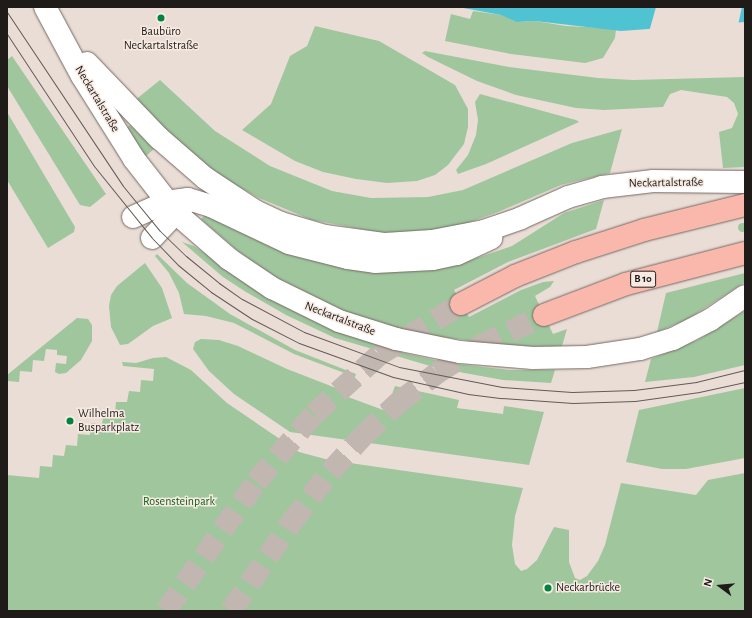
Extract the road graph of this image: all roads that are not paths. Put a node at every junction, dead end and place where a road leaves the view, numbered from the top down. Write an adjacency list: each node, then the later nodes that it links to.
1 (50, 14): 2 (main road, Neckartalstraße); 3 (main road, Neckartalstraße)
2 (177, 154): 5 (main road); 7 (main road, Neckartalstraße)
3 (134, 159): 5 (main road, Neckartalstraße); 5 (main road)
4 (745, 182): 7 (main road, Neckartalstraße)
5 (177, 205): 7 (main road); 8 (main road, Neckartalstraße); 8 (main road)
6 (745, 205): 11 (main road)
7 (539, 210)
8 (209, 242): 10 (main road, Neckartalstraße)
9 (745, 253): 12 (main road, B 10)
10 (745, 296)
11 (461, 304)
12 (544, 315)

